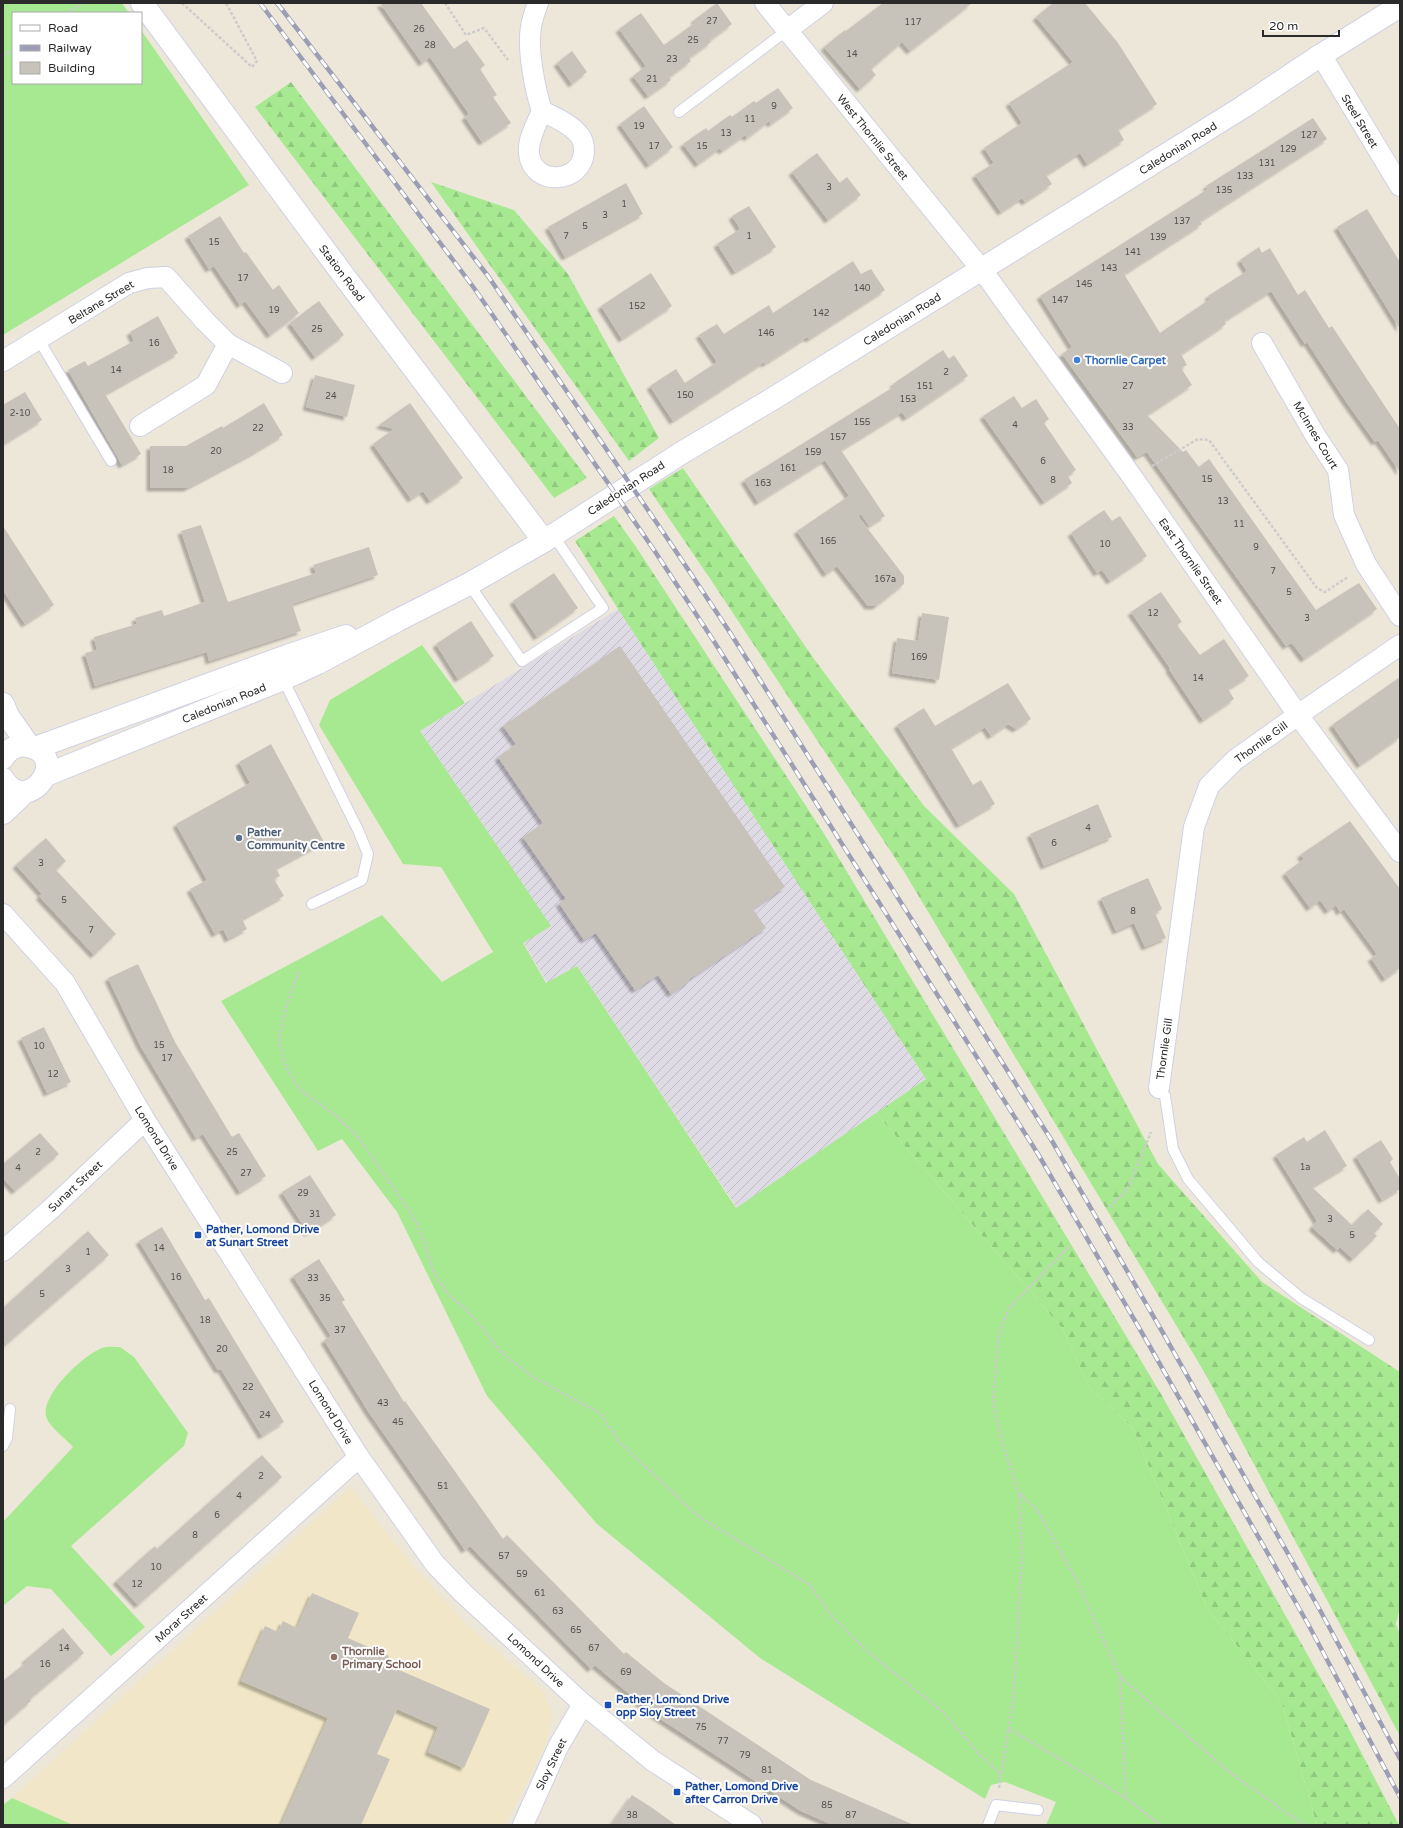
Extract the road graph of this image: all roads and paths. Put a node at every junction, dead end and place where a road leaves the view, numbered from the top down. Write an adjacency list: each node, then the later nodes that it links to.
1 (82, 3): 10 (path)
2 (142, 3): 28 (main road, Station Road)
3 (182, 3): 4 (path)
4 (226, 3)
5 (445, 3): 15 (path)
6 (538, 3): 15 (street)
7 (765, 3): 11 (street, West Thornlie Street)
8 (823, 3): 11 (street)
9 (1400, 6): 13 (main road, Caledonian Road)
10 (69, 12)
11 (786, 31): 17 (lane); 19 (street, West Thornlie Street)
12 (12, 51): 14 (path)
13 (1321, 55): 18 (street, Steel Street); 19 (main road, Caledonian Road)
14 (3, 56)
15 (531, 58): 16 (street)
16 (542, 111)
17 (679, 112)
18 (1400, 186)
19 (982, 270): 27 (street, East Thornlie Street); 28 (main road, Caledonian Road)
20 (39, 340): 21 (street, Beltane Street); 23 (street, Beltane Street); 26 (lane)
21 (228, 344): 24 (street, Beltane Street); 25 (street)
22 (1262, 344): 29 (street, McInnes Court)
23 (3, 361)
24 (282, 373)
25 (140, 426)
26 (111, 461)
27 (1133, 478): 29 (path); 36 (street, East Thornlie Street)
28 (549, 538): 30 (main road, Caledonian Road); 30 (lane)
29 (1366, 564): 31 (street, McInnes Court)
30 (469, 584): 32 (main road, Caledonian Road)
31 (1400, 616)
32 (398, 620): 34 (main road, Caledonian Road); 37 (main road, Caledonian Road)
33 (1400, 645): 36 (street, Thornlie Gill)
34 (283, 680): 39 (main road, Caledonian Road); 44 (lane)
35 (3, 704): 37 (main road)
36 (1298, 715): 43 (street, East Thornlie Street); 47 (street, Thornlie Gill)
37 (32, 747): 38 (main road, Caledonian Road); 39 (main road)
38 (3, 758)
39 (46, 775): 41 (main road, Caledonian Road)
40 (3, 779): 41 (main road)
41 (24, 792): 42 (main road, Caledonian Road)
42 (3, 813)
43 (1400, 852)
44 (312, 904)
45 (3, 914): 48 (street, Lomond Drive)
46 (299, 972): 61 (path)
47 (1158, 1088): 53 (lane, Thornlie Gill)
48 (145, 1120): 52 (street, Sunart Street); 56 (street, Lomond Drive)
49 (1152, 1126): 50 (path)
50 (1110, 1207)
51 (1069, 1247): 57 (path)
52 (3, 1251)
53 (1369, 1340)
54 (10, 1410): 55 (lane)
55 (3, 1446)
56 (359, 1457): 59 (street, Lomond Drive); 62 (street, Morar Street)
57 (1020, 1494): 58 (path); 60 (path)
58 (1120, 1676): 63 (path); 70 (path)
59 (583, 1704): 66 (street, Sloy Street); 67 (street, Lomond Drive)
60 (1009, 1729): 61 (path); 63 (path)
61 (1002, 1774): 64 (path)
62 (3, 1778)
63 (1126, 1798): 69 (path)
64 (996, 1804): 65 (lane); 68 (lane)
65 (1038, 1810)
66 (523, 1825)
67 (752, 1825)
68 (988, 1825)
69 (1160, 1825)
70 (1304, 1825)

